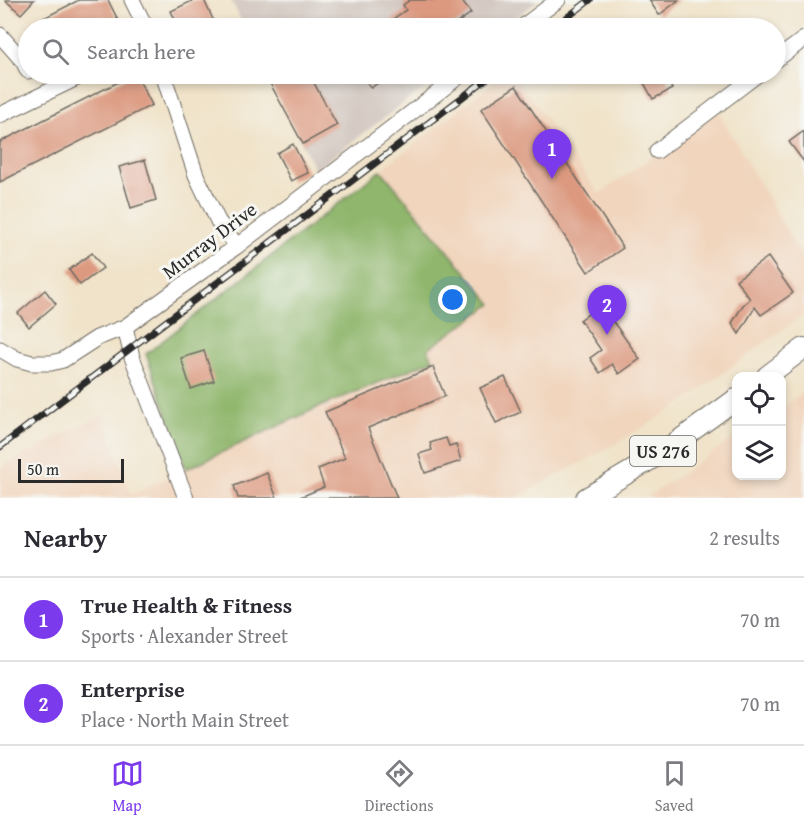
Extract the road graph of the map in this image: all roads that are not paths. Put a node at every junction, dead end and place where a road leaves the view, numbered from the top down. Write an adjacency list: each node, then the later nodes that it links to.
1 (132, 0): 3 (street)
2 (558, 0): 4 (street)
3 (141, 18)
4 (534, 18)
5 (0, 35): 8 (street)
6 (804, 39): 7 (street)
7 (786, 52)
8 (18, 55)
9 (35, 84): 14 (street)
10 (64, 84): 14 (street)
11 (166, 84): 17 (street)
12 (449, 84): 17 (street, Murray Drive)
13 (745, 84): 16 (street)
14 (41, 95): 15 (street)
15 (0, 115)
16 (657, 151)
17 (237, 246): 18 (street, Murray Drive)
18 (125, 327): 20 (street, Murray Drive); 23 (street)
19 (804, 348): 21 (main road)
20 (1, 350)
21 (772, 372)
22 (732, 402): 24 (main road, US 276)
23 (186, 498)
24 (586, 498)

